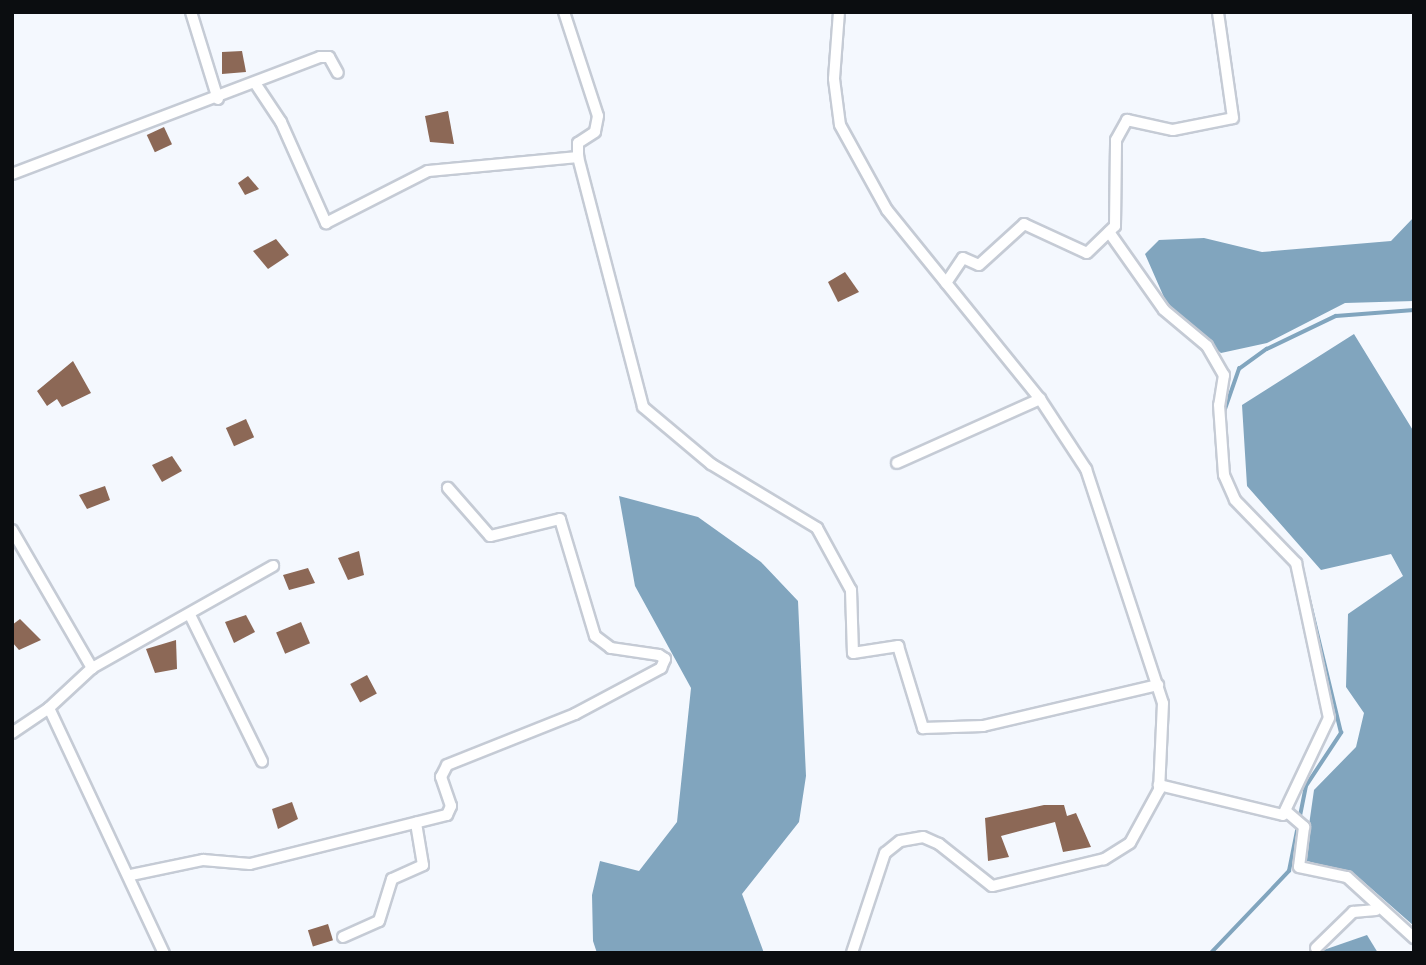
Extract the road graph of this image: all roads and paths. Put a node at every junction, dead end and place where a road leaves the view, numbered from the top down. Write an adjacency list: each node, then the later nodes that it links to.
1 (191, 12): 7 (street)
2 (564, 12): 8 (street)
3 (839, 12): 11 (street)
4 (1218, 12): 10 (street)
5 (338, 73): 6 (street)
6 (255, 83): 7 (street); 8 (street)
7 (218, 99): 9 (street)
8 (578, 157): 19 (street)
9 (12, 174)
10 (1109, 232): 11 (street); 24 (street)
11 (946, 282): 12 (street)
12 (1040, 399): 13 (street); 19 (street)
13 (897, 463)
14 (448, 488): 25 (street)
15 (12, 530): 18 (street)
16 (272, 566): 17 (street)
17 (191, 617): 18 (street); 22 (street)
18 (92, 668): 20 (street)
19 (1158, 685): 23 (street)
20 (49, 708): 21 (street); 26 (street)
21 (12, 733)
22 (262, 761)
23 (1159, 785): 24 (street); 32 (street)
24 (1287, 812): 27 (street)
25 (416, 823): 26 (street); 28 (street)
26 (131, 875): 31 (street)
27 (1376, 910): 29 (street); 30 (street)
28 (343, 937)
29 (1414, 938)
30 (1316, 948)
31 (164, 953)
32 (852, 953)

